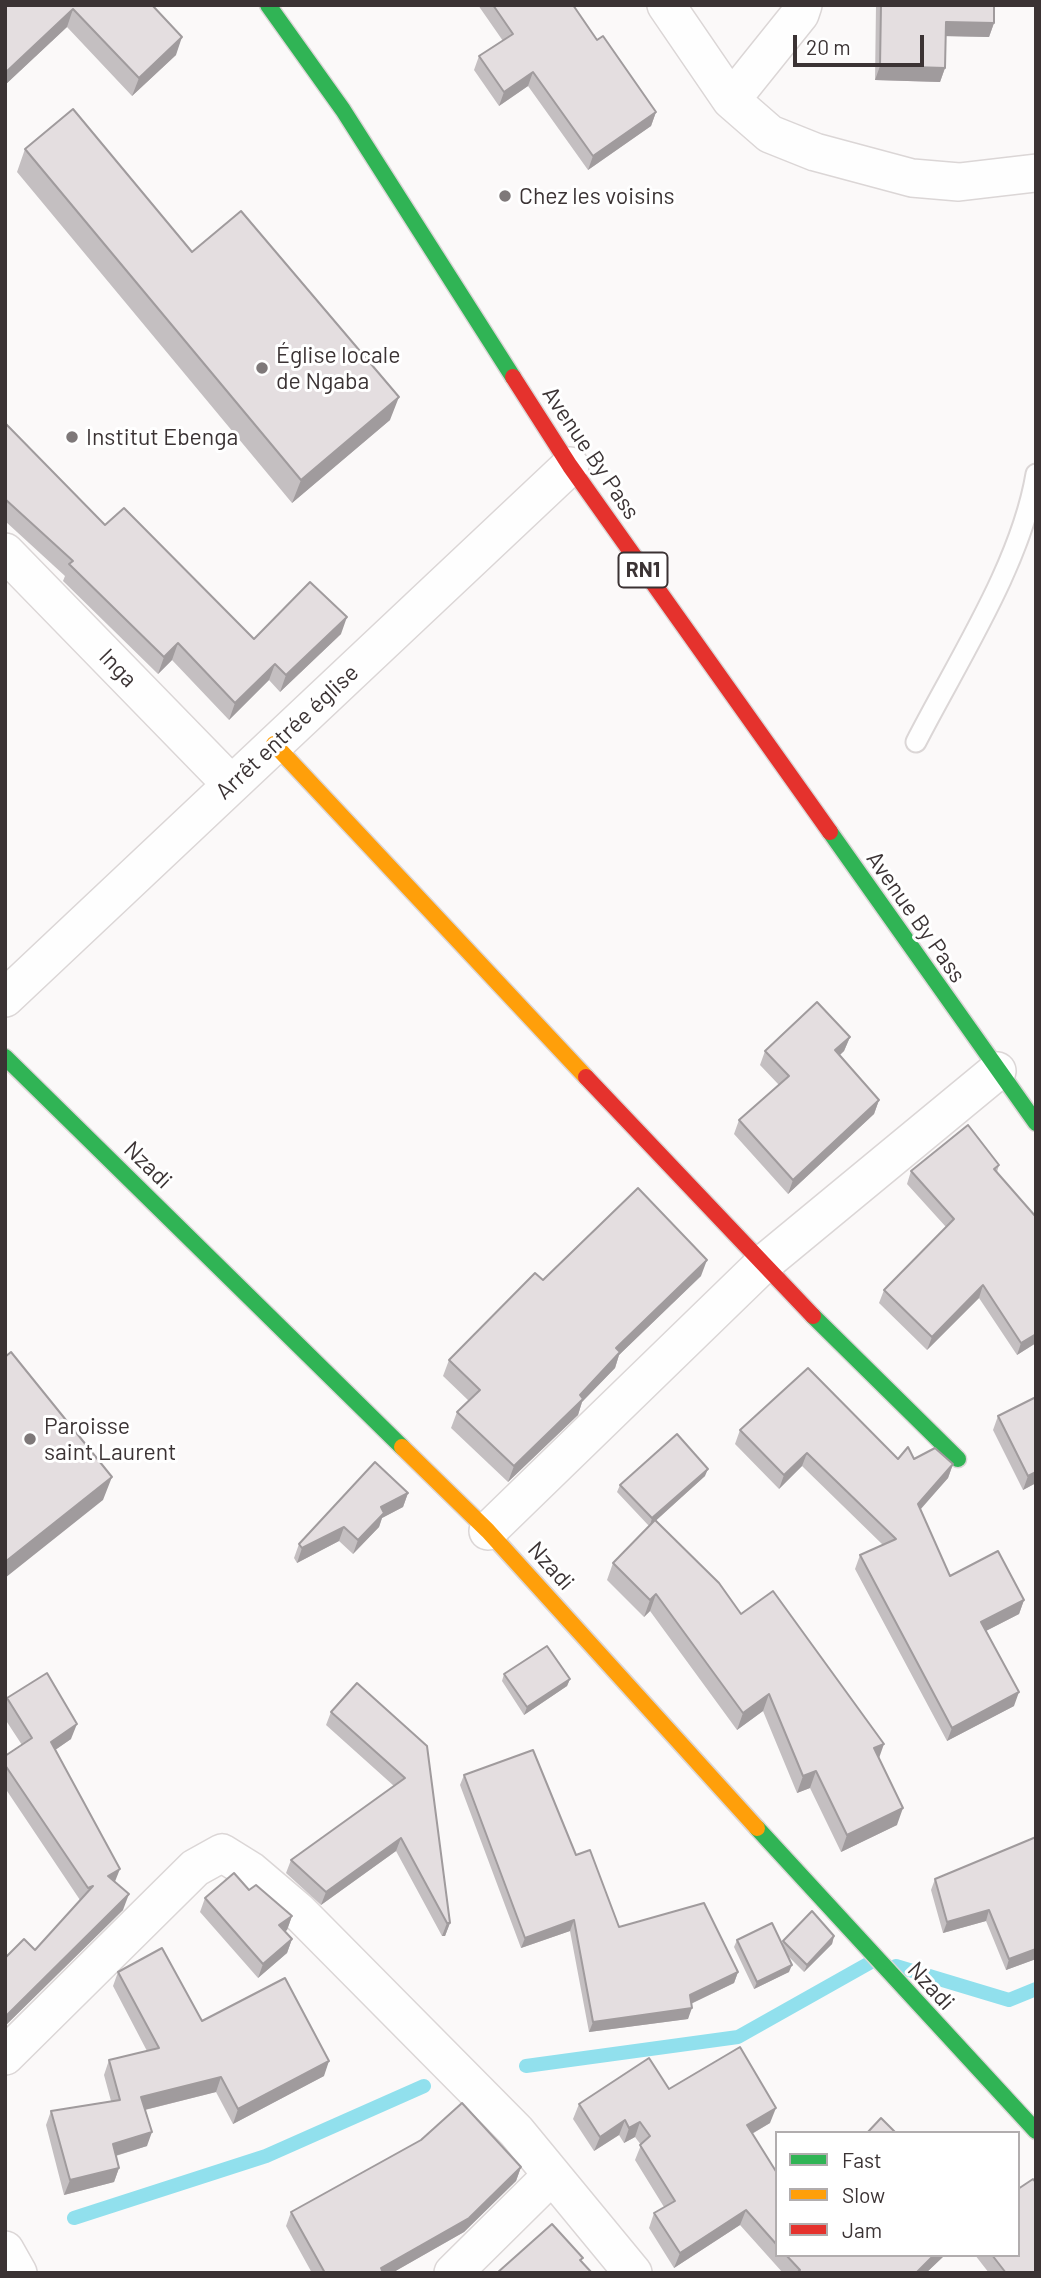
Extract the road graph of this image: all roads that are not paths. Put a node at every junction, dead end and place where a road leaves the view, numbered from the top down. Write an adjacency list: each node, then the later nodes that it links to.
1 (268, 5): 6 (main road, Avenue By Pass / RN1)
2 (666, 5): 4 (street)
3 (803, 5): 4 (street)
4 (731, 100): 5 (street)
5 (1036, 173)
6 (570, 466): 10 (street, Arrêt entrée église); 14 (main road, Avenue By Pass / RN1)
7 (1036, 474): 9 (lane)
8 (5, 552): 11 (street, Inga)
9 (916, 742)
10 (274, 744): 11 (street, Arrêt entrée église); 16 (main road)
11 (232, 784): 12 (street, Arrêt entrée église)
12 (5, 998)
13 (5, 1057): 18 (main road, Nzadi)
14 (997, 1071): 15 (main road, Avenue By Pass / RN1); 16 (street)
15 (1036, 1123)
16 (762, 1265): 17 (main road); 18 (street)
17 (958, 1459)
18 (488, 1531): 20 (main road, Nzadi)
19 (5, 2056): 21 (street)
20 (1036, 2130)
21 (551, 2176): 24 (street); 25 (street)
22 (5, 2250): 23 (street)
23 (18, 2273)
24 (453, 2273)
25 (632, 2273)

